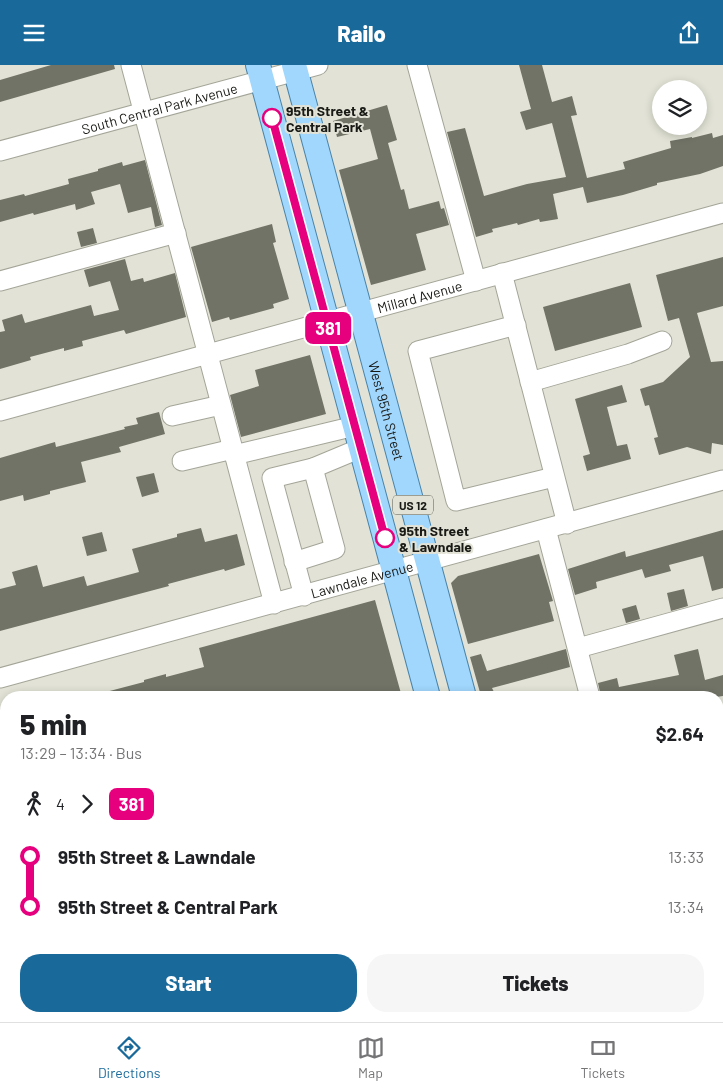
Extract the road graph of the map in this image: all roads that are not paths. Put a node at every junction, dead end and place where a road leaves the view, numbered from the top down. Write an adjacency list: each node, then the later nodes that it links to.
1 (131, 65): 5 (street)
2 (417, 65): 11 (street)
3 (303, 67): 4 (street, South Central Park Avenue); 12 (main road, West 95th Street / US 12)
4 (260, 73): 5 (street, South Central Park Avenue); 13 (main road, US 12)
5 (144, 112): 6 (street, South Central Park Avenue); 8 (street)
6 (0, 151)
7 (723, 213): 9 (street, Millard Avenue)
8 (176, 233): 10 (street); 16 (street)
9 (502, 273): 11 (street, Millard Avenue); 14 (street)
10 (0, 281)
11 (476, 281): 12 (street, Millard Avenue)
12 (361, 312): 13 (street, Millard Avenue); 32 (main road, West 95th Street / US 12)
13 (327, 321): 16 (street, Millard Avenue); 21 (main road, US 12)
14 (516, 325): 17 (street); 25 (street)
15 (662, 341): 17 (street)
16 (207, 354): 18 (street); 19 (street, Millard Avenue)
17 (530, 381): 25 (street)
18 (221, 405): 20 (street); 22 (street)
19 (0, 411)
20 (172, 416)
21 (358, 437): 22 (street); 24 (street); 33 (main road, US 12)
22 (233, 452): 23 (street); 28 (street)
23 (182, 461)
24 (313, 468): 26 (street); 31 (street)
25 (554, 477): 29 (street)
26 (272, 478): 28 (street); 31 (street)
27 (723, 481): 29 (street, Lawndale Avenue)
28 (242, 487): 35 (street)
29 (567, 524): 30 (street, Lawndale Avenue)
30 (546, 529): 32 (street, Lawndale Avenue); 37 (street)
31 (294, 562): 34 (street)
32 (428, 562): 33 (street, Lawndale Avenue); 40 (main road, West 95th Street / US 12)
33 (394, 571): 34 (street, Lawndale Avenue); 39 (main road, US 12)
34 (304, 596): 35 (street, Lawndale Avenue)
35 (274, 604): 38 (street, Lawndale Avenue)
36 (723, 608): 37 (street)
37 (578, 648): 41 (street)
38 (0, 678)
39 (426, 691)
40 (462, 691)
41 (589, 691)

